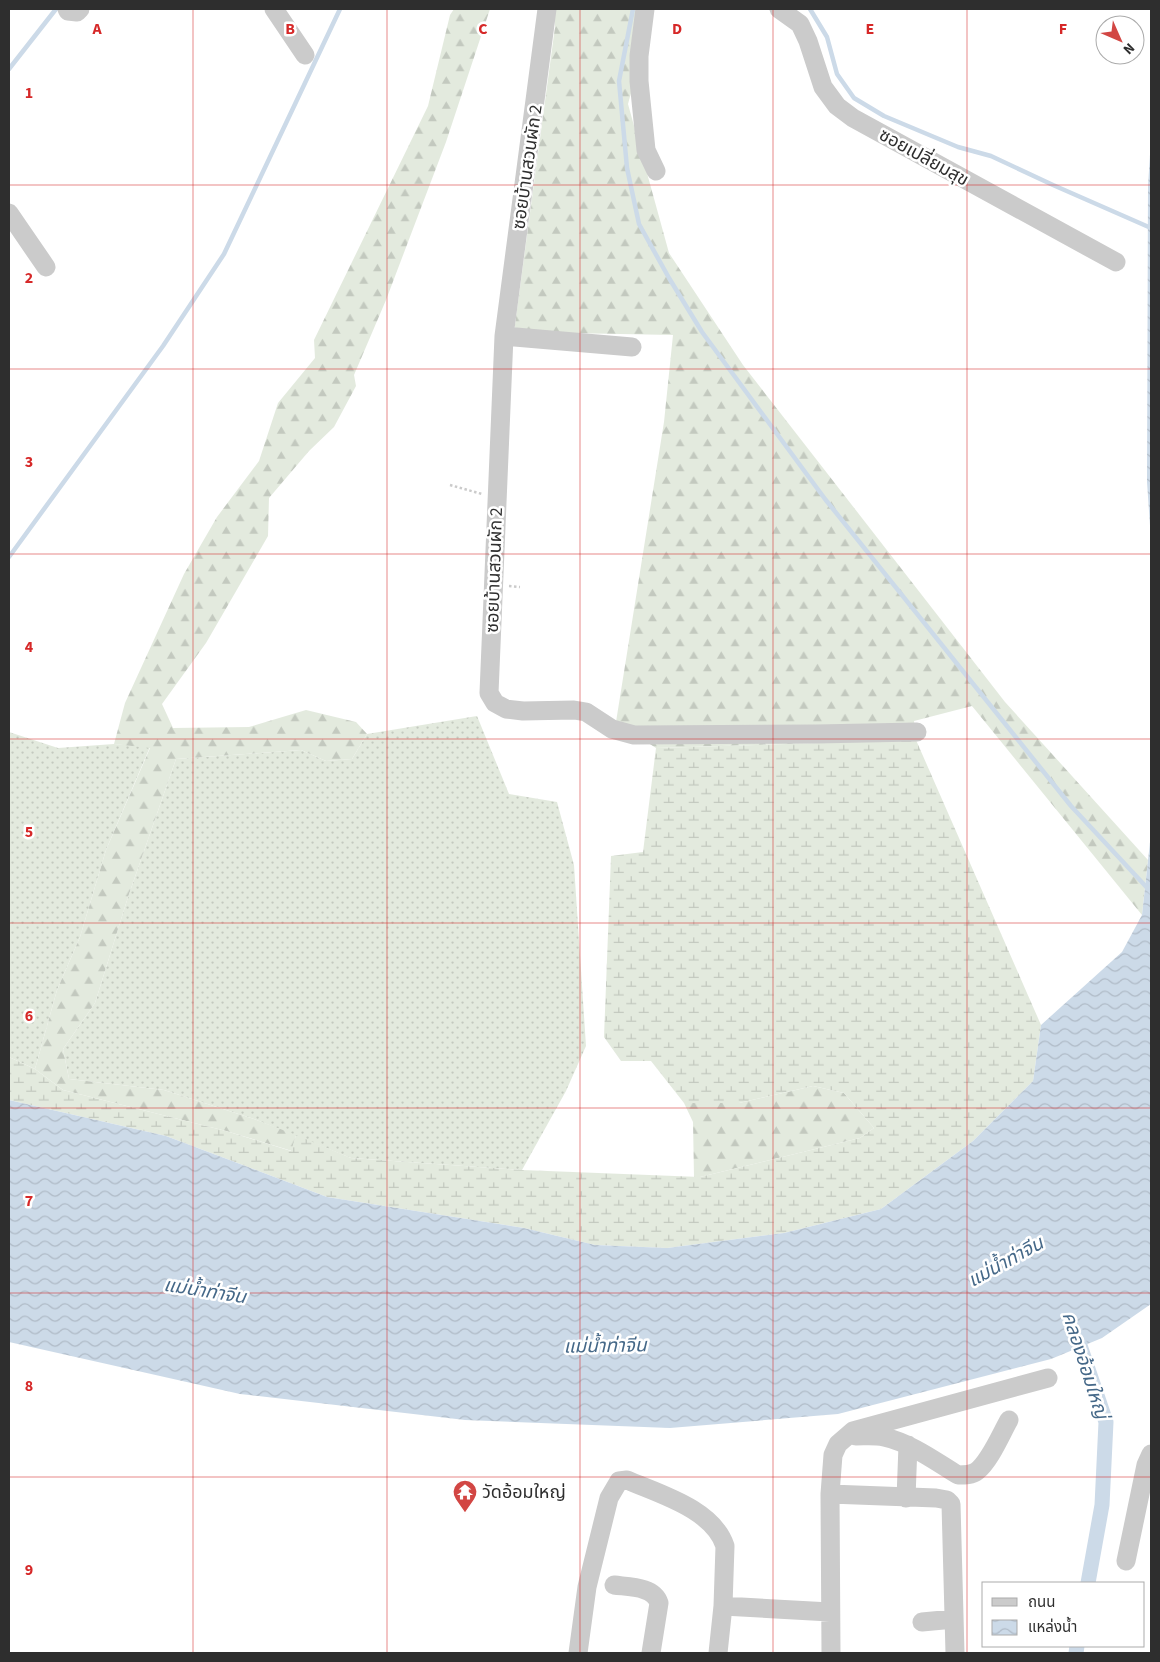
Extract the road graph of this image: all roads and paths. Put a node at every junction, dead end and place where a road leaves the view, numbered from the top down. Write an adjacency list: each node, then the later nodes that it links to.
1 (67, 9): 2 (street)
2 (80, 9)
3 (274, 9): 7 (street)
4 (547, 9): 12 (street, ซอยบ้านสวนผัก 2)
5 (645, 9): 8 (street)
6 (779, 9): 10 (street, ซอยเปลี่ยมสุข)
7 (305, 56)
8 (656, 171)
9 (9, 213): 11 (street)
10 (1116, 262)
11 (46, 267)
12 (504, 336): 13 (street); 15 (street, ซอยบ้านสวนผัก 2)
13 (632, 347)
14 (450, 485): 15 (path)
15 (497, 498): 16 (street, ซอยบ้านสวนผัก 2)
16 (917, 732)
17 (1048, 1378): 19 (street)
18 (1009, 1420): 20 (street)
19 (845, 1436): 20 (street); 22 (street)
20 (908, 1445): 23 (street)
21 (1151, 1454): 24 (street)
22 (830, 1494): 23 (street); 27 (street)
23 (906, 1498): 28 (street)
24 (1126, 1561)
25 (614, 1585): 31 (street)
26 (723, 1606): 27 (street); 30 (street); 32 (street)
27 (830, 1612): 33 (street)
28 (954, 1619): 29 (street); 34 (street)
29 (922, 1622)
30 (578, 1653)
31 (651, 1653)
32 (718, 1653)
33 (831, 1653)
34 (955, 1653)

